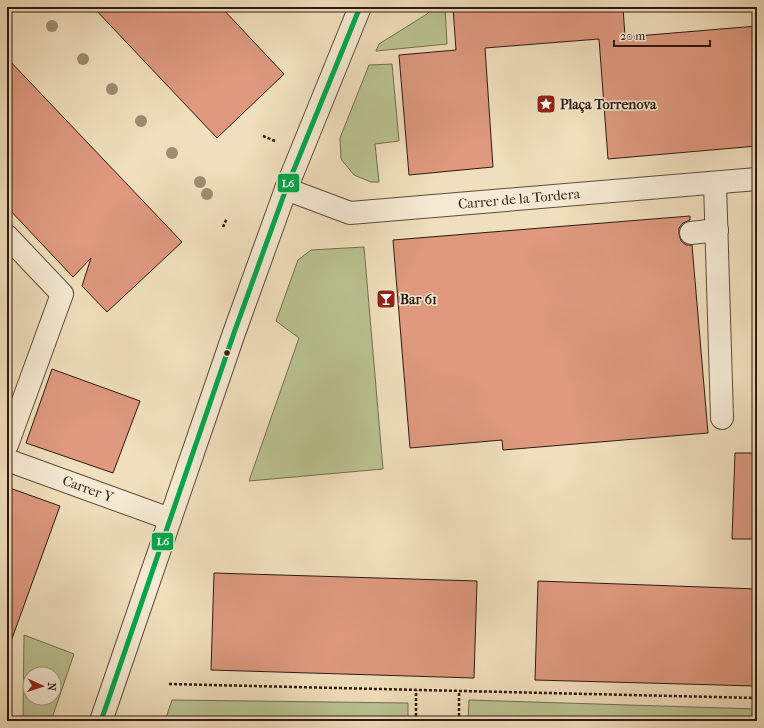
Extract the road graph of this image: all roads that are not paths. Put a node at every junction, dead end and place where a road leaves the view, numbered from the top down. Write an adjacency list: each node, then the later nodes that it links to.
1 (360, 7): 4 (street)
2 (757, 179): 3 (street, Carrer de la Tordera)
3 (715, 183): 4 (street, Carrer de la Tordera); 5 (street)
4 (286, 189): 11 (street)
5 (716, 230): 6 (street); 8 (street)
6 (691, 233)
7 (7, 236): 9 (street)
8 (722, 418)
9 (7, 445)
10 (7, 460): 11 (street, Carrer Y)
11 (170, 519): 12 (street)
12 (101, 721)

